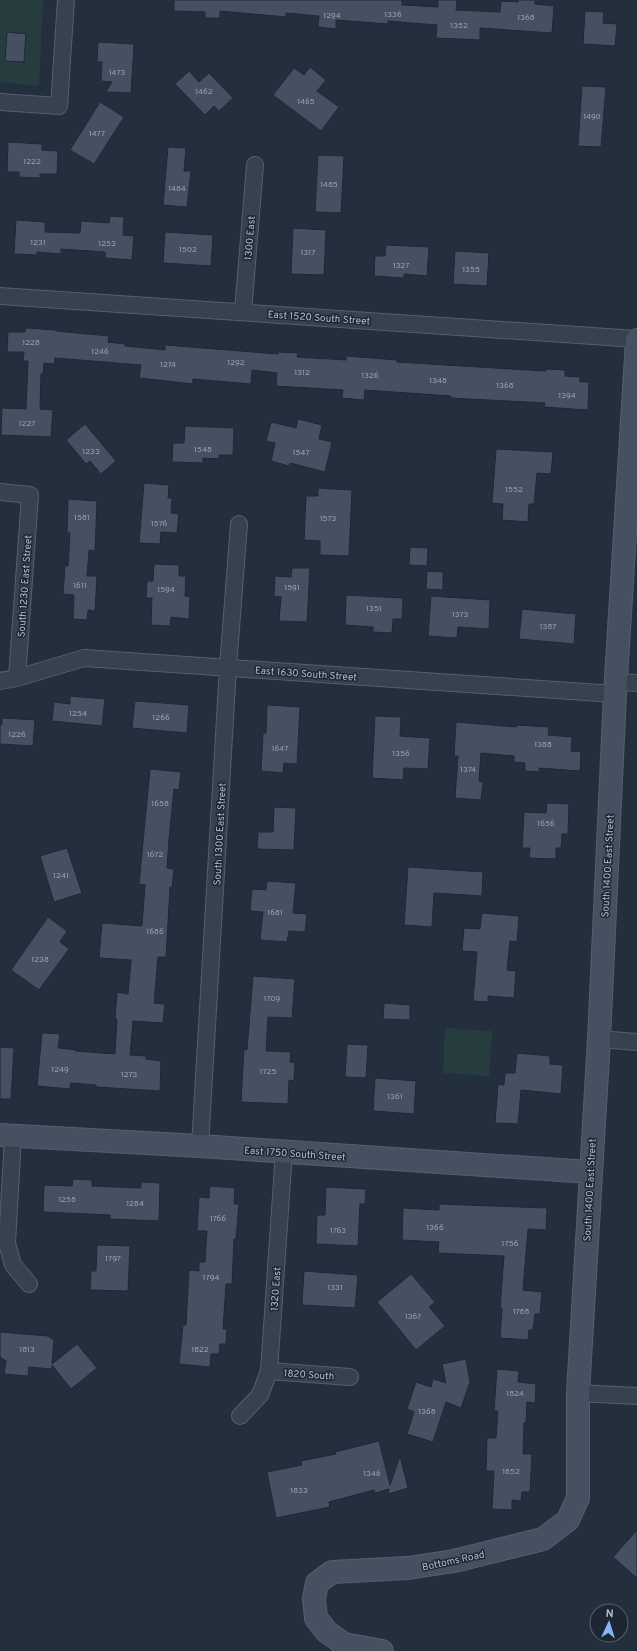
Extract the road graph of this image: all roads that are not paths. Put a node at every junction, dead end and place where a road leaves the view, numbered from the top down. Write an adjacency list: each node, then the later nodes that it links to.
1 (66, 0): 2 (street)
2 (0, 102)
3 (255, 165): 5 (street, 1300 East)
4 (0, 296): 5 (street, East 1520 South Street)
5 (243, 312): 6 (street, East 1520 South Street)
6 (637, 340): 7 (street, South 1400 East Street)
7 (633, 482): 13 (street, South 1400 East Street)
8 (0, 492): 11 (street, South 1230 East Street)
9 (239, 524): 10 (street, South 1300 East Street)
10 (228, 667): 11 (street, East 1630 South Street); 13 (street, East 1630 South Street); 17 (street, South 1300 East Street)
11 (18, 678): 12 (street, East 1630 South Street)
12 (0, 681)
13 (623, 686): 14 (street, South 1400 East Street)
14 (598, 1039): 15 (street); 19 (street, South 1400 East Street)
15 (637, 1042)
16 (6, 1136): 17 (street, East 1750 South Street); 20 (street)
17 (200, 1146): 18 (street, East 1750 South Street)
18 (284, 1152): 19 (street, East 1750 South Street); 21 (street, 1320 East)
19 (590, 1172): 23 (street, South 1400 East Street)
20 (29, 1284)
21 (269, 1371): 22 (street, 1820 South); 25 (street, 1320 East)
22 (350, 1377)
23 (578, 1393): 24 (street); 26 (street, Bottoms Road)
24 (637, 1396)
25 (240, 1416)
26 (382, 1651)

